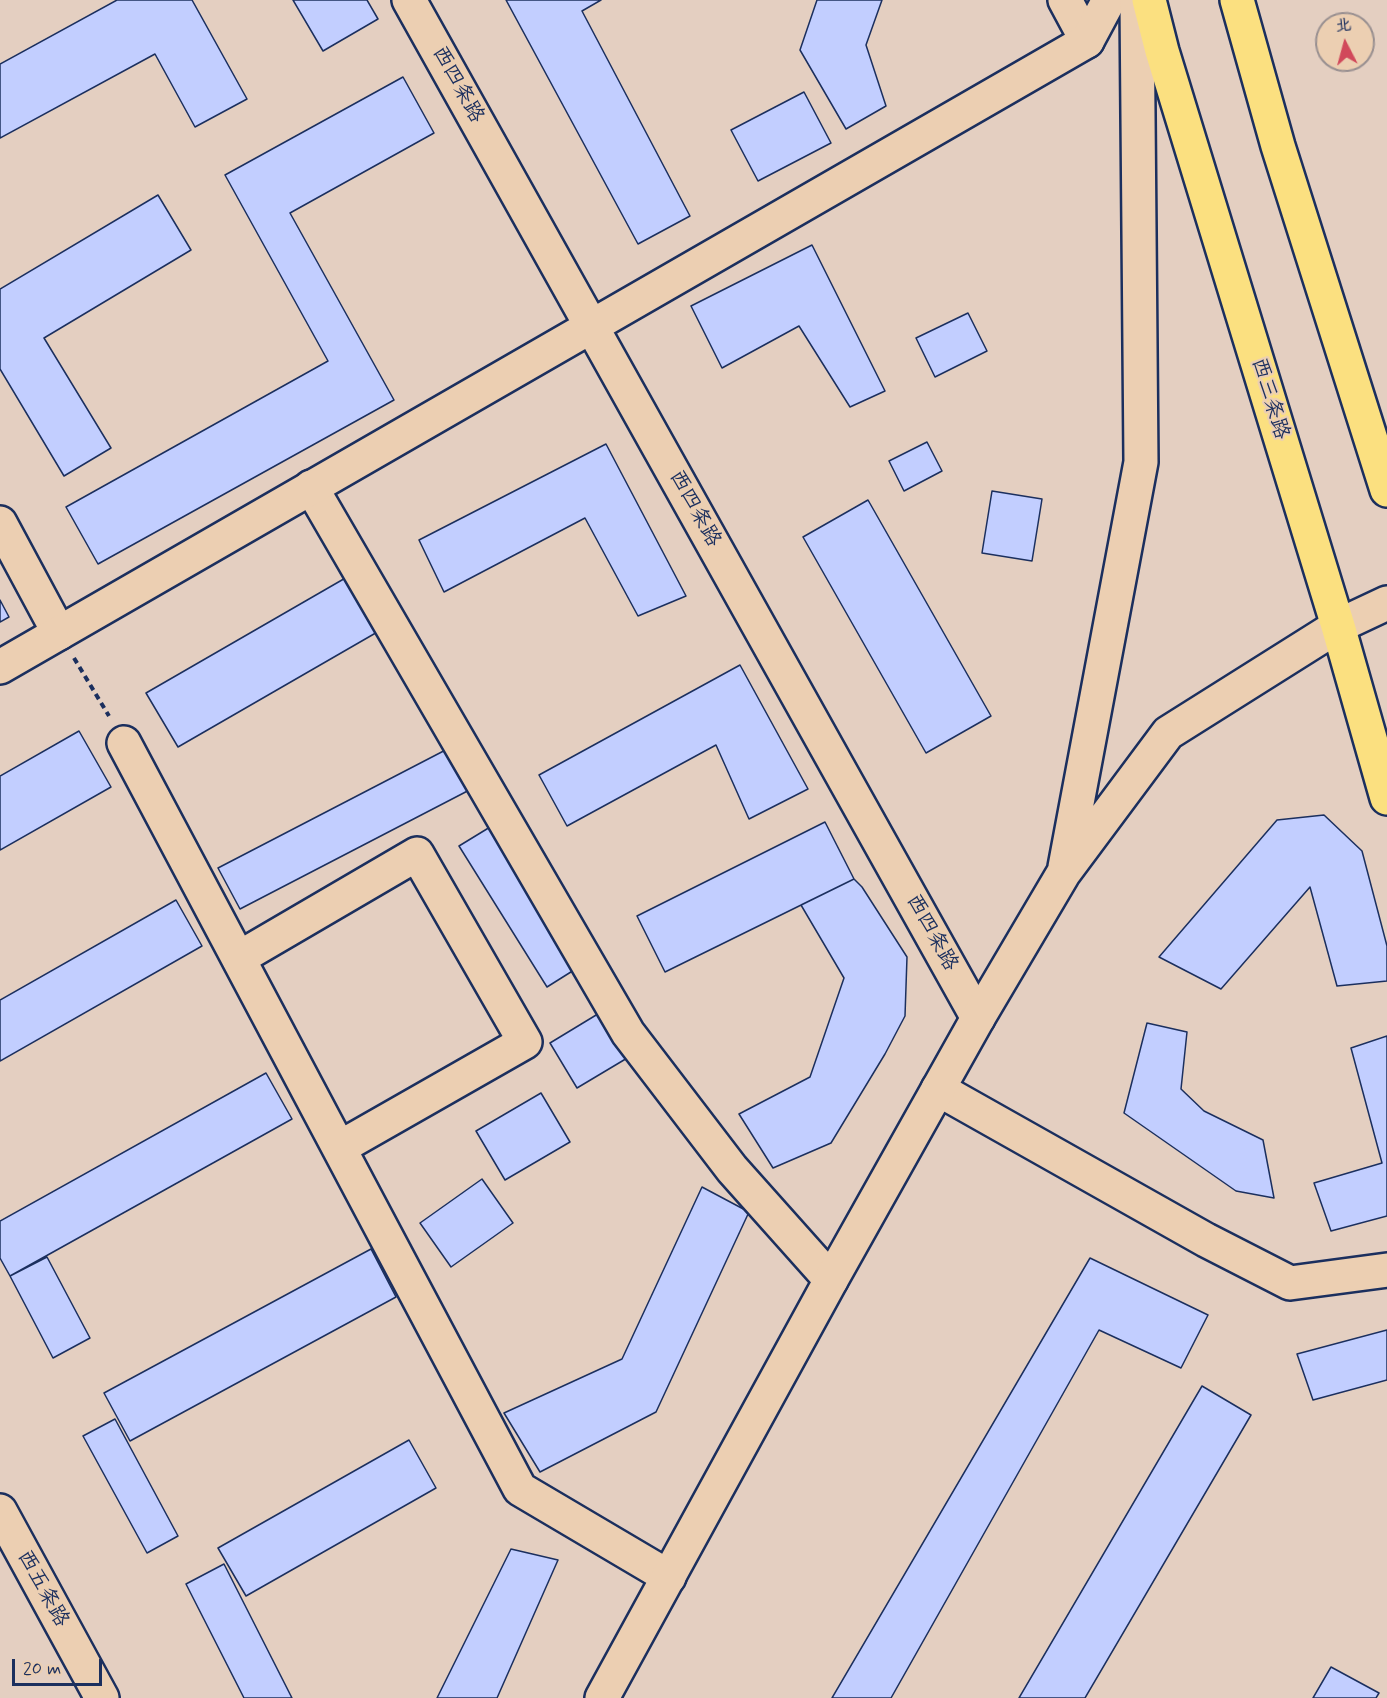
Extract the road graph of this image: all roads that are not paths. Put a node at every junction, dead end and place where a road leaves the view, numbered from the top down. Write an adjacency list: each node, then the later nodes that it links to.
1 (409, 0): 8 (street, 西四条路)
2 (1065, 0): 7 (street)
3 (1109, 0): 7 (street)
4 (1137, 0): 18 (street)
5 (1149, 0): 13 (main road, 西三条路)
6 (1237, 0): 10 (main road)
7 (1087, 41): 8 (street)
8 (592, 326): 9 (street); 20 (street, 西四条路)
9 (311, 487): 14 (street); 24 (street)
10 (1387, 490)
11 (0, 523): 14 (street)
12 (1387, 603): 13 (street)
13 (1338, 626): 17 (main road, 西三条路); 18 (street)
14 (59, 633): 15 (street)
15 (0, 667)
16 (124, 743): 19 (street)
17 (1387, 798)
18 (1064, 874): 20 (street)
19 (239, 958): 22 (street); 22 (street)
20 (978, 1018): 21 (street)
21 (939, 1089): 23 (street); 24 (street)
22 (339, 1148): 26 (street)
23 (1387, 1270)
24 (831, 1280): 26 (street)
25 (0, 1511): 27 (street, 西五条路)
26 (669, 1577): 28 (street)
27 (102, 1698)
28 (602, 1698)

